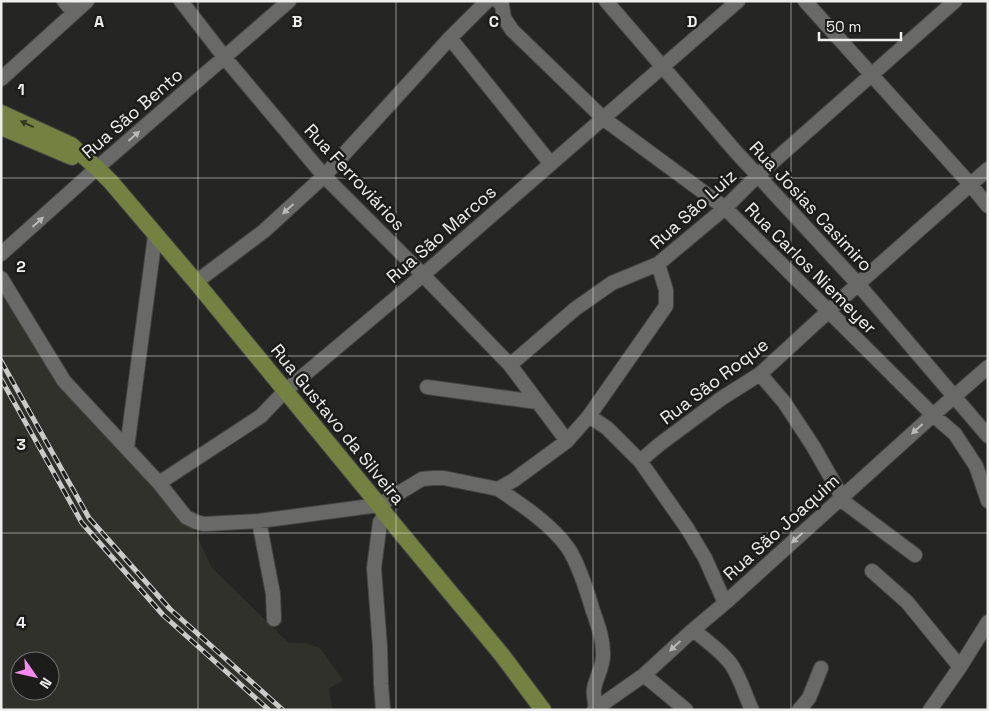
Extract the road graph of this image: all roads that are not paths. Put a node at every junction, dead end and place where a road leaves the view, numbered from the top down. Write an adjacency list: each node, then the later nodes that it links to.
1 (64, 1): 11 (street)
2 (87, 1): 11 (street)
3 (181, 1): 13 (street, Rua Ferroviários)
4 (289, 1): 13 (street, Rua São Bento)
5 (487, 1): 12 (street)
6 (606, 1): 14 (street, Rua Josias Casimiro)
7 (738, 1): 14 (street, Rua São Marcos)
8 (805, 1): 15 (street)
9 (955, 1): 15 (street, Rua São Luiz)
10 (503, 3): 18 (street, Rua Carlos Niemeyer)
11 (74, 13): 16 (street)
12 (450, 38): 20 (street); 23 (street)
13 (225, 58): 21 (street, Rua São Bento, one-way to 13); 23 (street, Rua Ferroviários)
14 (663, 66): 18 (street, Rua São Marcos); 24 (street, Rua Josias Casimiro)
15 (872, 75): 24 (street, Rua São Luiz); 25 (street)
16 (1, 80)
17 (1, 113): 21 (main road, Rua Gustavo da Silveira, one-way to 17)
18 (604, 119): 20 (street, Rua São Marcos); 27 (street, Rua Carlos Niemeyer)
19 (1, 127): 21 (main road, Rua Gustavo da Silveira)
20 (551, 164): 31 (street, Rua São Marcos)
21 (98, 168): 28 (main road, Rua Gustavo da Silveira); 29 (street, Rua São Bento, one-way to 21)
22 (988, 169): 25 (street, Rua São Roque)
23 (324, 176): 31 (street, Rua Ferroviários); 33 (street, one-way to 33)
24 (758, 176): 27 (street, Rua São Luiz); 34 (street, Rua Josias Casimiro)
25 (970, 184): 26 (street); 34 (street, Rua São Roque)
26 (988, 206)
27 (725, 208): 30 (street, Rua São Luiz); 35 (street, Rua Carlos Niemeyer)
28 (155, 236): 33 (main road, Rua Gustavo da Silveira); 47 (street)
29 (1, 254)
30 (658, 264): 36 (street); 44 (street, Rua São Luiz)
31 (423, 275): 36 (street, Rua Ferroviários); 40 (street, Rua São Marcos)
32 (1, 278): 47 (street)
33 (196, 282): 40 (main road, Rua Gustavo da Silveira)
34 (858, 284): 35 (street, Rua São Roque); 41 (street, Rua Josias Casimiro)
35 (829, 311): 38 (street, Rua São Roque); 43 (street, Rua Carlos Niemeyer)
36 (510, 365): 42 (street, Rua Ferroviários)
37 (988, 367): 41 (street, Rua São Joaquim)
38 (760, 374): 48 (street, Rua São Roque); 51 (street)
39 (427, 387): 42 (street)
40 (285, 391): 49 (street, Rua São Marcos); 53 (main road, Rua Gustavo da Silveira)
41 (954, 397): 43 (street, Rua São Joaquim); 45 (street, Rua Josias Casimiro)
42 (536, 402): 46 (street, Rua Ferroviários)
43 (933, 414): 51 (street, Rua São Joaquim, one-way to 51); 52 (street, Rua Carlos Niemeyer)
44 (589, 416): 46 (street, Rua São Luiz); 48 (street)
45 (988, 436)
46 (567, 441): 50 (street, Rua São Luiz)
47 (127, 448): 49 (street)
48 (640, 461): 57 (street)
49 (159, 483): 54 (street)
50 (498, 489): 53 (street); 64 (street)
51 (841, 498): 55 (street); 57 (street, Rua São Joaquim, one-way to 57)
52 (988, 501)
53 (383, 510): 54 (street); 65 (street); 66 (main road, Rua Gustavo da Silveira)
54 (259, 521): 58 (street)
55 (915, 555)
56 (872, 570): 61 (street)
57 (725, 603): 60 (street, Rua São Joaquim)
58 (274, 619)
59 (988, 622): 61 (street)
60 (693, 630): 63 (street, Rua São Joaquim, one-way to 63); 68 (street)
61 (960, 667): 70 (street)
62 (821, 668): 69 (street)
63 (644, 675): 64 (street, Rua São Joaquim); 67 (street)
64 (595, 709)
65 (383, 710)
66 (543, 710)
67 (686, 710)
68 (752, 710)
69 (799, 710)
70 (930, 710)

